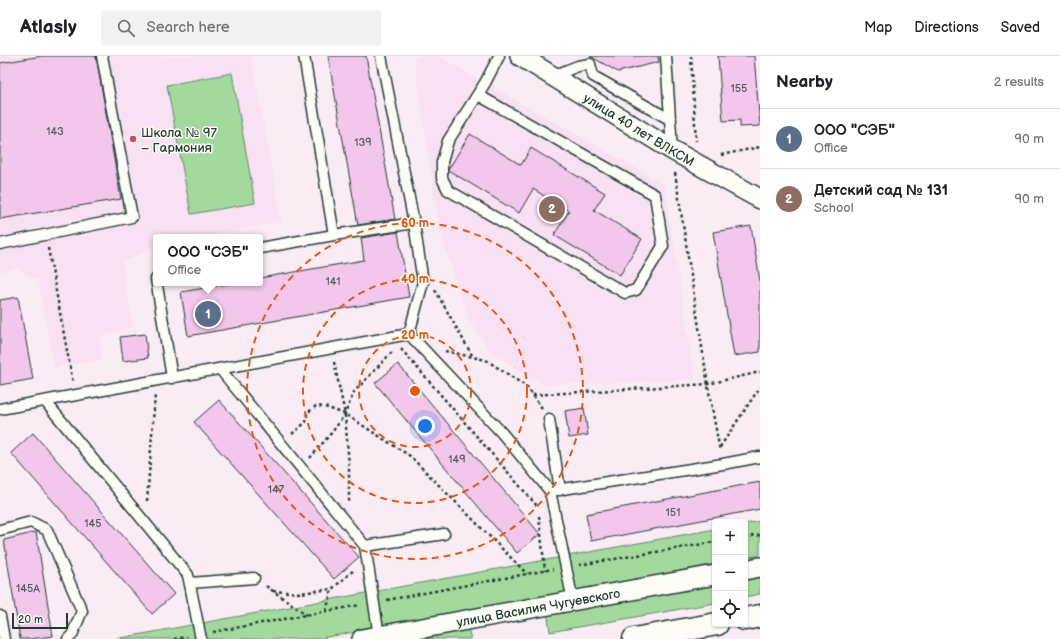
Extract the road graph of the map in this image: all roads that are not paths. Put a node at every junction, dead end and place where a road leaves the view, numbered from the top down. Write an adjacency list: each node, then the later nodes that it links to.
1 (102, 56): 14 (lane)
2 (304, 56): 13 (lane)
3 (381, 56): 12 (lane)
4 (500, 56): 8 (lane)
5 (520, 56): 7 (street, улица 40 лет ВЛКСМ)
6 (666, 56): 9 (lane)
7 (552, 76): 9 (lane); 10 (street, улица 40 лет ВЛКСМ)
8 (478, 95): 8 (lane)
9 (670, 120): 10 (lane)
10 (684, 151): 11 (street, улица 40 лет ВЛКСМ)
11 (760, 199)
12 (414, 223): 13 (lane); 17 (lane)
13 (334, 236): 15 (lane)
14 (0, 244)
15 (263, 248)
16 (157, 286): 19 (lane)
17 (409, 334): 18 (lane); 24 (lane)
18 (220, 369): 19 (lane); 27 (lane)
19 (172, 378): 20 (lane)
20 (45, 401): 21 (lane); 32 (lane)
21 (0, 409)
22 (549, 419): 24 (lane)
23 (760, 457): 24 (lane)
24 (555, 490): 33 (lane)
25 (0, 530): 41 (lane)
26 (444, 534): 27 (lane)
27 (365, 546): 39 (lane)
28 (760, 567): 29 (street)
29 (748, 569)
30 (712, 576): 33 (street, улица Василия Чугуевского)
31 (254, 578): 32 (lane)
32 (190, 583): 38 (lane)
33 (572, 601): 39 (street, улица Василия Чугуевского)
34 (0, 616): 40 (lane)
35 (760, 616): 36 (main road)
36 (748, 618)
37 (712, 625): 42 (main road)
38 (201, 637)
39 (370, 637)
40 (4, 639)
41 (68, 639)
42 (634, 639)

